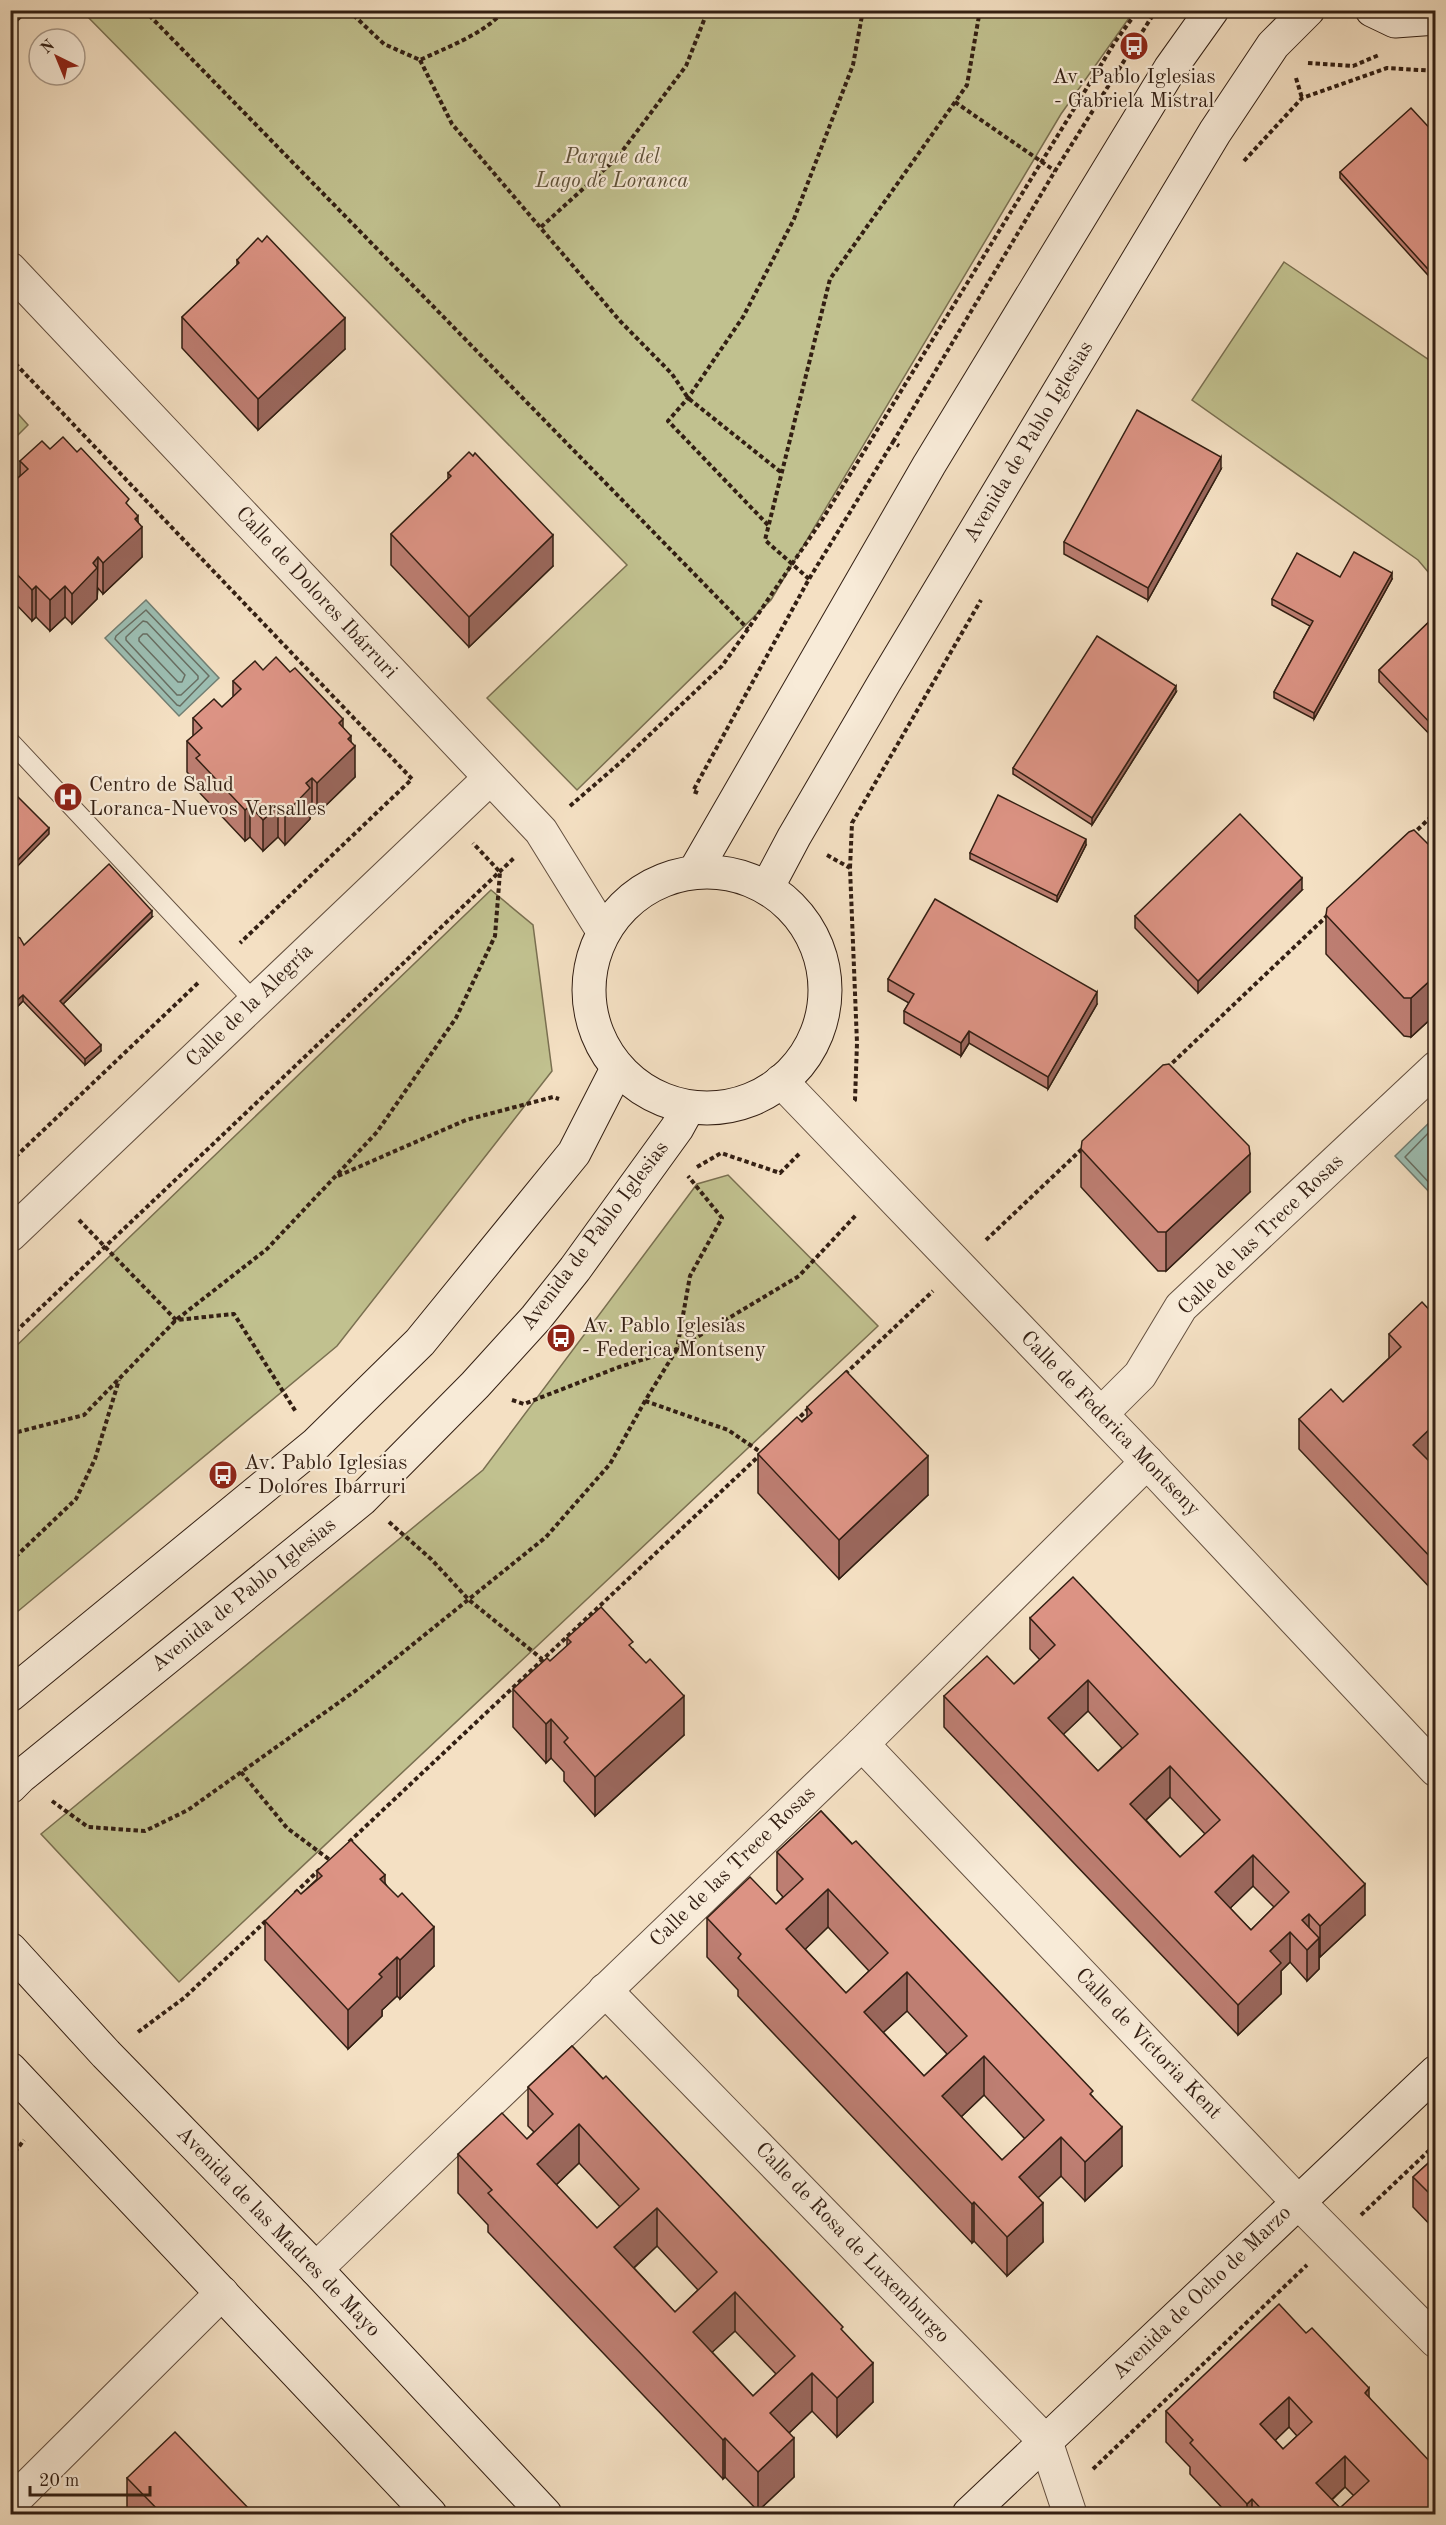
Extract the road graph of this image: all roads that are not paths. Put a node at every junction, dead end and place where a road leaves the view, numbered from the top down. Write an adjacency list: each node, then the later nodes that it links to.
1 (1212, 10): 8 (street)
2 (1308, 10): 9 (street, Avenida de Pablo Iglesias)
3 (1372, 10): 4 (street)
4 (1436, 18)
5 (12, 272): 7 (street, Calle de Dolores Ibárruri)
6 (10, 741): 11 (lane)
7 (490, 778): 10 (street, Calle de Dolores Ibárruri); 11 (street, Calle de la Alegría)
8 (695, 871): 9 (street); 10 (street)
9 (768, 886): 14 (street)
10 (603, 931): 13 (street)
11 (255, 1002): 16 (street, Calle de la Alegría)
12 (1436, 1068): 17 (street, Calle de las Trece Rosas)
13 (617, 1069): 15 (street); 19 (street)
14 (782, 1081): 15 (street); 17 (street, Calle de Federica Montseny)
15 (688, 1108): 22 (street, Avenida de Pablo Iglesias)
16 (10, 1235)
17 (1101, 1414): 18 (street, Calle de Federica Montseny)
18 (1147, 1462): 20 (street, Calle de las Trece Rosas); 21 (street, Calle de Federica Montseny)
19 (10, 1695)
20 (862, 1744): 24 (street, Calle de las Trece Rosas); 27 (street, Calle de Victoria Kent)
21 (1436, 1770)
22 (15, 1782)
23 (10, 1949): 28 (street, Avenida de las Madres de Mayo)
24 (605, 1990): 28 (street, Calle de las Trece Rosas); 31 (street, Calle de Rosa de Luxemburgo)
25 (10, 2069): 29 (street)
26 (1436, 2072): 27 (street, Avenida de Ocho de Marzo)
27 (1298, 2202): 30 (street, Calle de Victoria Kent); 31 (street, Avenida de Ocho de Marzo)
28 (316, 2269): 35 (street, Avenida de las Madres de Mayo)
29 (222, 2293): 32 (street); 34 (street)
30 (1436, 2341)
31 (1046, 2442): 33 (street, Calle de Rosa de Luxemburgo); 36 (street, Avenida de Ocho de Marzo)
32 (10, 2504)
33 (1067, 2505)
34 (430, 2514)
35 (545, 2514)
36 (969, 2514)

